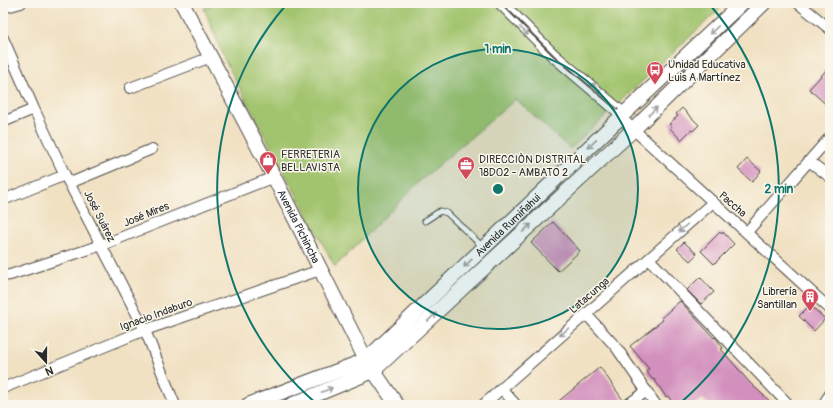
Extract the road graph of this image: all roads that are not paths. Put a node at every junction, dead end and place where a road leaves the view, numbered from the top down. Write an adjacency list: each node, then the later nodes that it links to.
1 (21, 3): 8 (street)
2 (182, 3): 11 (main road, Avenida Pichincha)
3 (496, 3): 14 (lane, one-way to 14)
4 (506, 3): 14 (lane, one-way to 4)
5 (742, 3): 14 (main road, Avenida Rumiñahui, one-way to 14)
6 (764, 3): 16 (main road, Avenida Rumiñahui, one-way to 6)
7 (798, 3): 9 (street)
8 (3, 8)
9 (830, 29)
10 (3, 38): 13 (street, José Suárez)
11 (211, 57): 12 (street); 20 (main road, Avenida Pichincha)
12 (130, 88)
13 (34, 109): 15 (street); 22 (street, José Suárez)
14 (623, 114): 16 (street, Paccha); 28 (main road, Avenida Rumiñahui, one-way to 28)
15 (3, 122)
16 (633, 130): 24 (street, Paccha); 35 (main road, Avenida Rumiñahui, one-way to 16)
17 (830, 137): 19 (street)
18 (152, 149): 22 (street)
19 (809, 161): 21 (street); 26 (street)
20 (274, 176): 27 (street, José Mires); 30 (main road, Avenida Pichincha)
21 (830, 177)
22 (67, 179): 23 (street); 27 (street, José Suárez)
23 (3, 200)
24 (712, 202): 26 (street, Paccha); 29 (street, Latacunga, one-way to 29)
25 (425, 221): 28 (lane)
26 (747, 232): 32 (street, Paccha)
27 (102, 245): 31 (street, José Mires); 34 (street, José Suárez)
28 (484, 247): 35 (main road, Avenida Rumiñahui, one-way to 35)
29 (649, 259): 33 (street, Latacunga); 48 (street)
30 (320, 270): 34 (street, Ignacio Indaburo); 35 (main road, Avenida Pichincha)
31 (3, 276)
32 (830, 310)
33 (586, 314): 37 (street, Latacunga, one-way to 37); 38 (street)
34 (145, 330): 36 (street, Ignacio Indaburo); 40 (street, José Suárez)
35 (369, 366): 41 (main road, Avenida Rumiñahui); 42 (main road, Avenida Rumiñahui, one-way to 35); 43 (main road, Avenida Pichincha)
36 (3, 388)
37 (501, 388): 44 (street, Latacunga); 45 (street)
38 (647, 391): 46 (street); 47 (street)
39 (830, 394): 49 (street)
40 (175, 405)
41 (248, 405)
42 (291, 405)
43 (397, 405)
44 (483, 405)
45 (516, 405)
46 (627, 405)
47 (656, 405)
48 (789, 405)
49 (823, 405)

